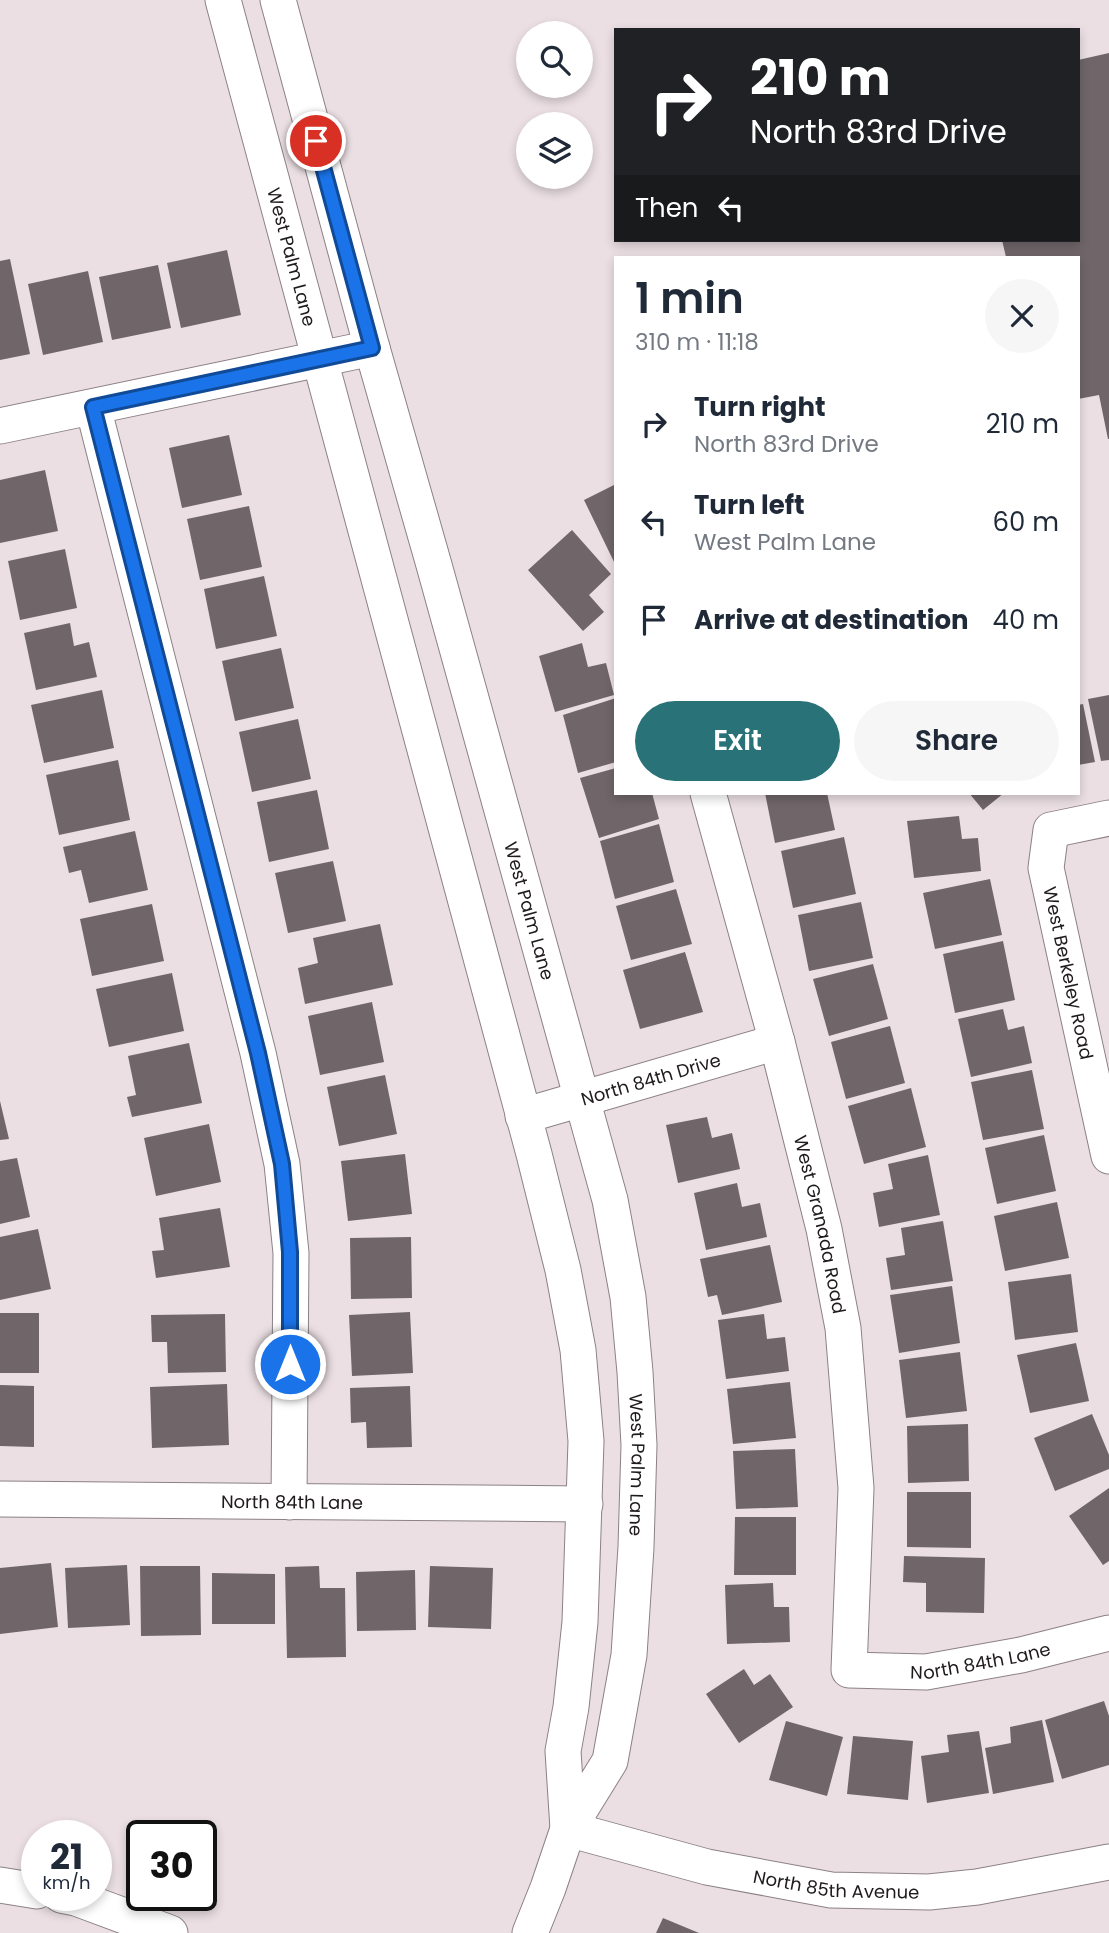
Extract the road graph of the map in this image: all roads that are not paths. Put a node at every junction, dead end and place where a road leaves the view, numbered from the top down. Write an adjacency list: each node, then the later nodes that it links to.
1 (223, 0): 4 (street, West Palm Lane)
2 (278, 0): 3 (street, West Palm Lane)
3 (372, 348): 4 (street); 10 (street, West Palm Lane)
4 (319, 360): 5 (street); 11 (street, West Palm Lane)
5 (93, 407): 6 (street); 14 (street)
6 (0, 426)
7 (709, 795): 9 (street, West Granada Road)
8 (1109, 818): 12 (street, West Berkeley Road)
9 (777, 1042): 10 (street, North 84th Drive); 17 (street, West Granada Road)
10 (582, 1099): 11 (street, North 84th Drive); 18 (street, West Palm Lane)
11 (523, 1116): 15 (street, West Palm Lane)
12 (1109, 1156)
13 (0, 1499): 14 (street, North 84th Lane)
14 (289, 1502): 15 (street, North 84th Lane)
15 (585, 1504): 18 (street, West Palm Lane)
16 (1109, 1633): 17 (street, North 84th Lane)
17 (849, 1670)
18 (568, 1829): 19 (street, North 85th Avenue); 24 (street, West Palm Lane)
19 (1107, 1870)
20 (0, 1885): 21 (street)
21 (21, 1888)
22 (111, 1911): 23 (street)
23 (170, 1933)
24 (530, 1933)

